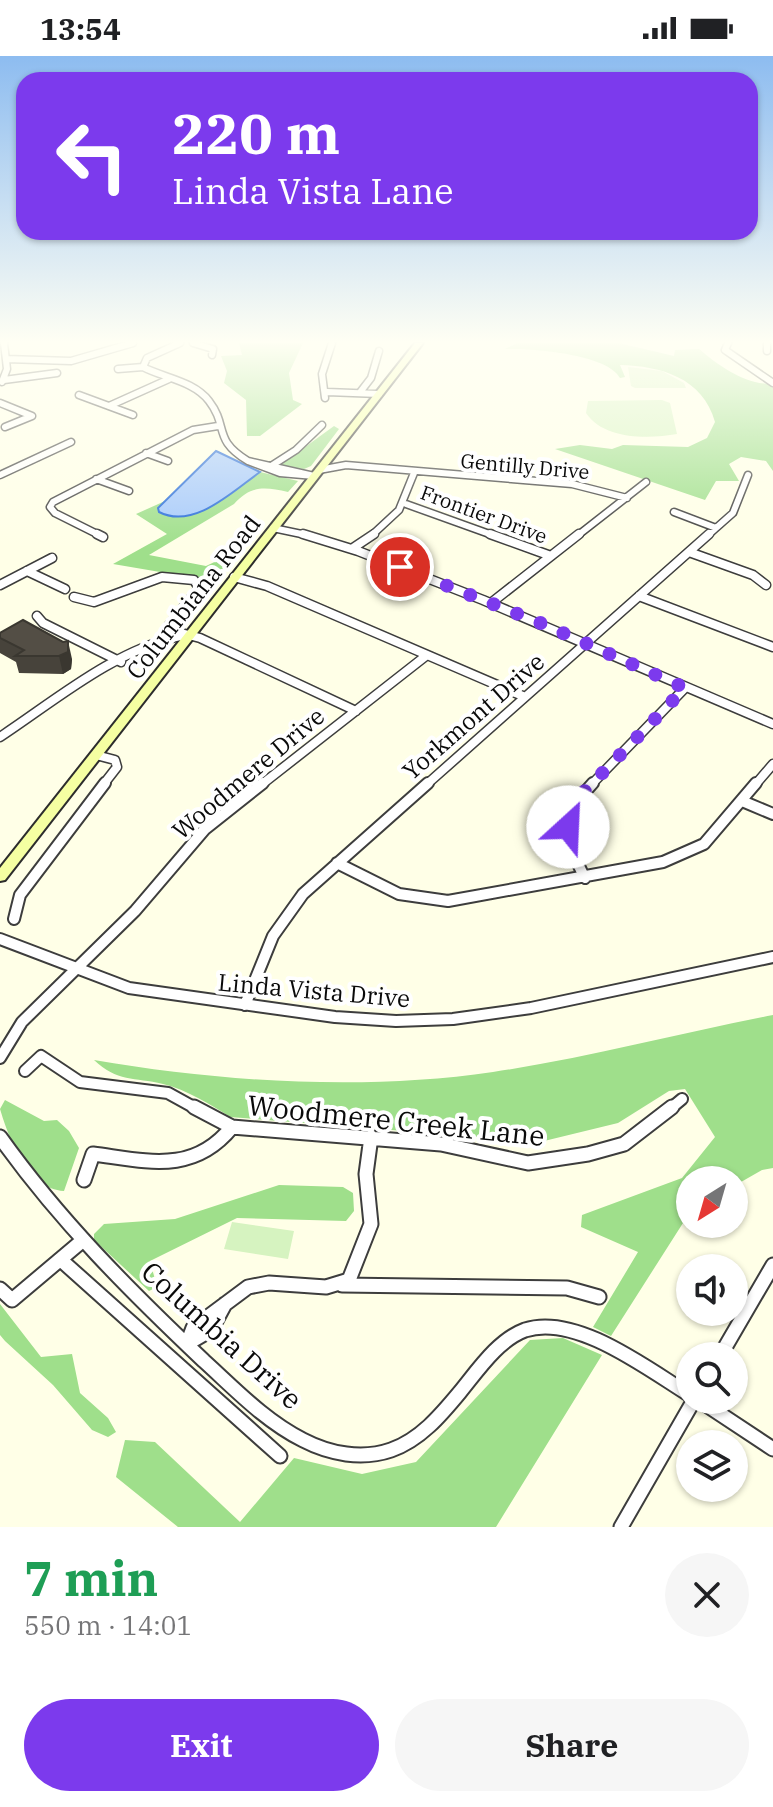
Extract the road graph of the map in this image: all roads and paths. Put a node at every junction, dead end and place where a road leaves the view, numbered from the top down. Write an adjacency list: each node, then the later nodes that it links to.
1 (21, 412): 8 (street)
2 (124, 412): 5 (street)
3 (212, 412): 7 (street)
4 (365, 412): 11 (main road, Columbiana Road)
5 (133, 415)
6 (322, 425): 14 (street)
7 (218, 426): 10 (street); 14 (street, Gentilly Drive)
8 (5, 427)
9 (71, 442): 17 (street)
10 (146, 453): 12 (street); 19 (street)
11 (332, 454): 13 (street); 15 (main road, Columbiana Road)
12 (168, 461)
13 (346, 465): 15 (street, Gentilly Drive); 16 (street, Gentilly Drive)
14 (268, 468): 15 (street, Gentilly Drive)
15 (316, 473): 25 (main road, Columbiana Road)
16 (414, 473): 22 (street, Gentilly Drive); 23 (street)
17 (0, 475)
18 (748, 475): 26 (street, Yorkmont Drive)
19 (96, 479): 21 (street); 27 (street)
20 (646, 482): 22 (street)
21 (129, 491)
22 (627, 498): 30 (street)
23 (406, 504): 28 (street); 30 (street, Frontier Drive)
24 (674, 512): 26 (street)
25 (273, 528): 28 (street); 33 (main road, Columbiana Road)
26 (716, 528): 29 (street, Yorkmont Drive)
27 (103, 537)
28 (353, 548): 39 (street)
29 (689, 552): 35 (street); 37 (street, Yorkmont Drive)
30 (551, 556): 39 (street)
31 (52, 558): 32 (street)
32 (27, 571): 34 (street); 36 (street)
33 (234, 577): 41 (main road, Columbiana Road); 44 (street)
34 (0, 585)
35 (766, 585)
36 (65, 589)
37 (639, 596): 42 (street, Yorkmont Drive); 43 (street)
38 (74, 597): 41 (street)
39 (491, 603): 42 (street)
40 (37, 616): 45 (street)
41 (188, 636): 45 (street); 48 (street); 51 (main road, Columbiana Road)
42 (585, 644): 46 (street); 47 (street, Yorkmont Drive)
43 (773, 647)
44 (427, 655): 47 (street); 48 (street, Woodmere Drive)
45 (121, 662): 50 (street)
46 (685, 688): 49 (street); 57 (street)
47 (525, 697): 55 (street, Yorkmont Drive)
48 (356, 711): 61 (street, Woodmere Drive)
49 (773, 724)
50 (0, 737)
51 (96, 755): 56 (main road, Columbiana Road); 58 (street)
52 (773, 764): 53 (street)
53 (742, 801): 54 (street); 57 (street)
54 (773, 814)
55 (337, 863): 57 (street); 62 (street, Yorkmont Drive)
56 (0, 877)
57 (585, 878)
58 (14, 919)
59 (0, 939): 61 (street, Linda Vista Drive)
60 (773, 957): 62 (street, Linda Vista Drive)
61 (72, 969): 62 (street, Linda Vista Drive); 63 (street, Woodmere Drive)
62 (245, 1005)
63 (0, 1058)
64 (25, 1071): 66 (street)
65 (682, 1099): 68 (street, Woodmere Creek Lane)
66 (232, 1127): 68 (street, Woodmere Creek Lane); 69 (street)
67 (0, 1137): 70 (street, Columbia Drive)
68 (371, 1137): 73 (street)
69 (84, 1180)
70 (82, 1241): 71 (street); 77 (street, Columbia Drive)
71 (61, 1260): 74 (street); 82 (street)
72 (773, 1265): 76 (street)
73 (342, 1285): 75 (street); 77 (street)
74 (0, 1289)
75 (599, 1297)
76 (728, 1342)
77 (187, 1344): 78 (street, Columbia Drive)
78 (676, 1387)
79 (688, 1414): 83 (street)
80 (718, 1414): 81 (street)
81 (773, 1449)
82 (280, 1456)
83 (621, 1527)

